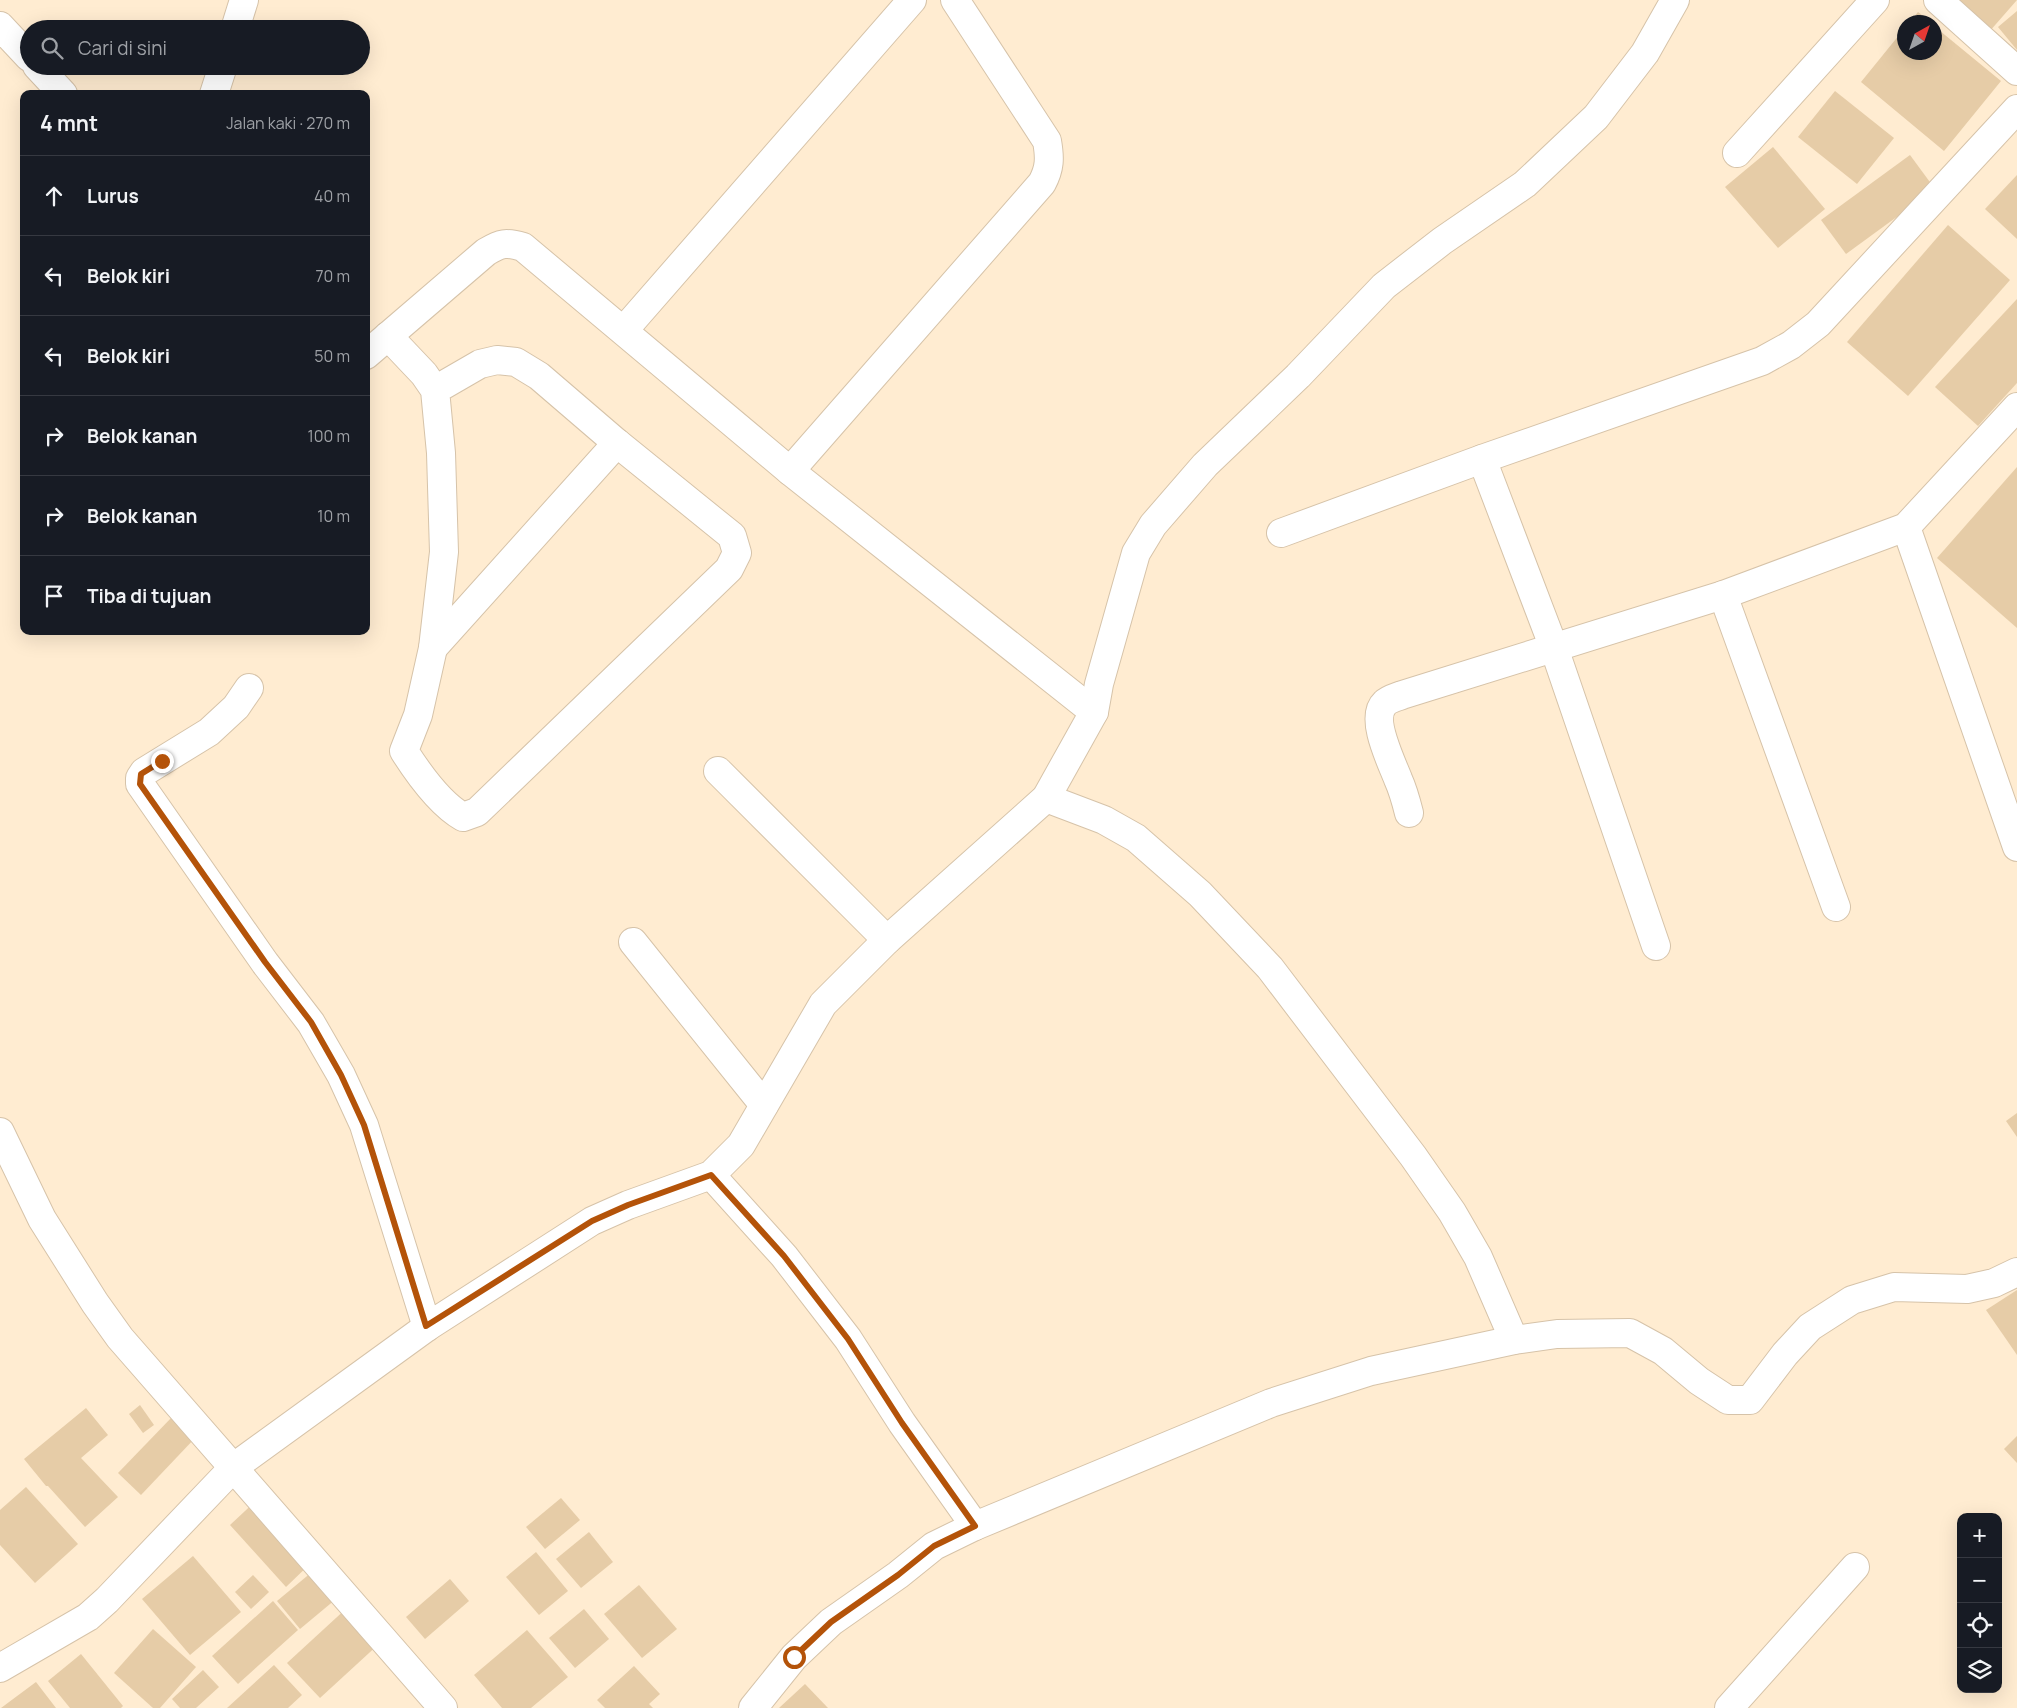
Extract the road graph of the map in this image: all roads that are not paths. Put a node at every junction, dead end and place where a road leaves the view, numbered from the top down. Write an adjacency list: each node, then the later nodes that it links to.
1 (244, 0): 7 (street)
2 (912, 0): 17 (street)
3 (955, 0): 24 (street)
4 (1676, 0): 31 (street)
5 (1875, 0): 16 (street)
6 (1938, 0): 10 (street)
7 (238, 20)
8 (0, 26): 9 (street)
9 (20, 47)
10 (2017, 71)
11 (45, 75): 13 (street)
12 (220, 75): 14 (street)
13 (58, 90)
14 (215, 90)
15 (2017, 109): 23 (street)
16 (1737, 153)
17 (624, 330): 18 (street); 24 (street)
18 (388, 336): 19 (street); 20 (street)
19 (370, 352)
20 (435, 390): 22 (street); 28 (street)
21 (2017, 407): 25 (street)
22 (617, 443): 28 (street); 28 (street)
23 (1482, 459): 26 (street); 29 (street)
24 (790, 471): 31 (street)
25 (1906, 527): 27 (street); 35 (street)
26 (1281, 533)
27 (1723, 595): 29 (street); 36 (street)
28 (432, 648)
29 (1554, 648): 34 (street); 39 (street)
30 (249, 688): 44 (street)
31 (1094, 712): 33 (street)
32 (718, 771): 37 (street)
33 (1046, 798): 37 (street); 45 (street)
34 (1409, 813)
35 (2016, 847)
36 (1836, 907)
37 (887, 940): 40 (street)
38 (633, 942): 40 (street)
39 (1656, 946)
40 (764, 1104): 42 (street)
41 (0, 1132): 46 (street)
42 (711, 1175): 44 (street); 47 (street)
43 (2017, 1272): 45 (street)
44 (426, 1326): 46 (street)
45 (1514, 1340): 47 (street)
46 (234, 1468): 49 (street); 50 (street)
47 (975, 1526): 51 (street)
48 (1855, 1567): 52 (street)
49 (0, 1668)
50 (443, 1708)
51 (753, 1708)
52 (1729, 1708)

